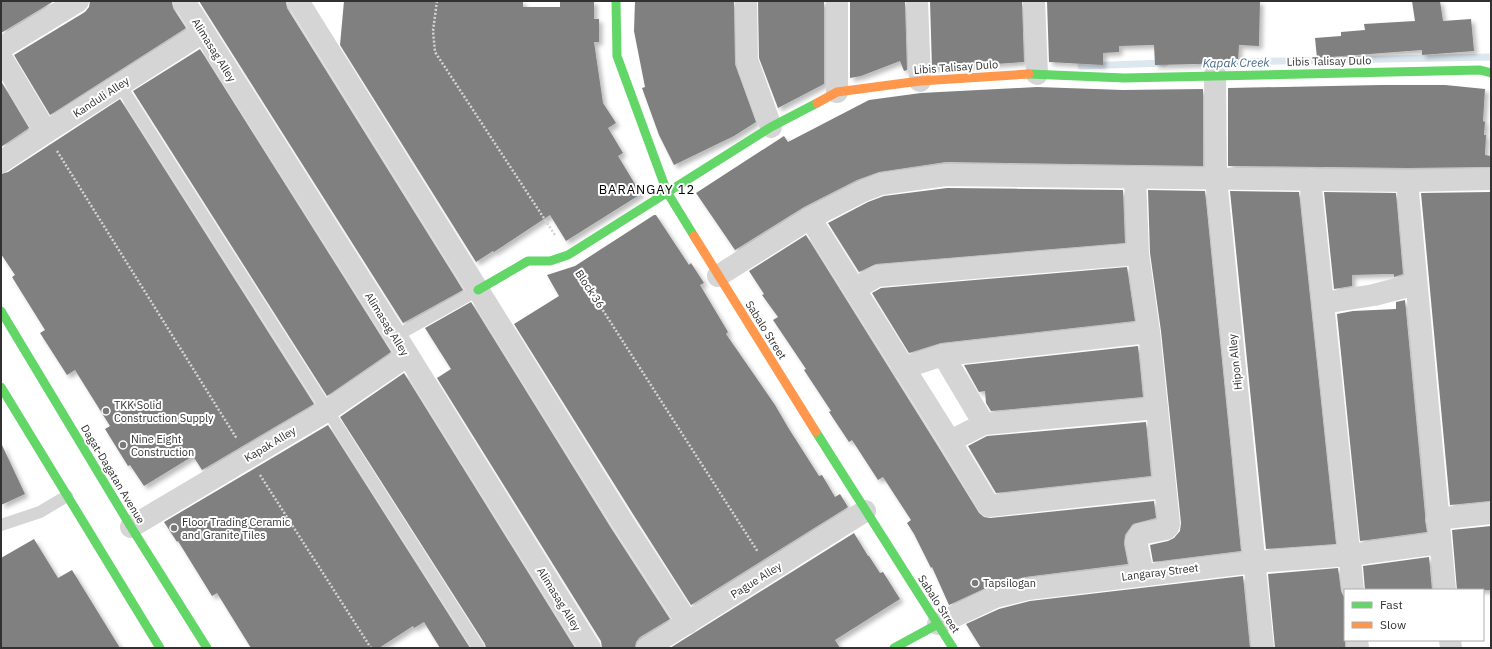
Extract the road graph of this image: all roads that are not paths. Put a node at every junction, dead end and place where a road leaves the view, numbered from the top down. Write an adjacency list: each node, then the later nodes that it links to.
1 (77, 1): 10 (street)
2 (184, 1): 9 (street, Alimasag Alley)
3 (298, 1): 31 (street)
4 (616, 1): 26 (street, Sabalo Street)
5 (746, 1): 18 (street)
6 (837, 1): 17 (street)
7 (917, 1): 15 (street)
8 (1034, 1): 13 (street)
9 (203, 32): 16 (street, Kanduli Alley); 36 (street, Alimasag Alley)
10 (1, 48)
11 (1, 58): 19 (street)
12 (1491, 73): 14 (street, Libis Talisay Dulo)
13 (1037, 74): 14 (street, Libis Talisay Dulo); 15 (street, Libis Talisay Dulo)
14 (1215, 75): 22 (street, Hipon Alley)
15 (920, 81): 17 (street, Libis Talisay Dulo)
16 (120, 85): 19 (street, Kanduli Alley); 42 (lane)
17 (837, 92): 18 (street, Libis Talisay Dulo)
18 (771, 127): 26 (street, Libis Talisay Dulo)
19 (46, 132): 20 (street, Kanduli Alley)
20 (1, 162)
21 (1135, 177): 22 (street); 27 (street); 28 (street)
22 (1216, 179): 23 (street); 54 (street, Hipon Alley)
23 (1310, 179): 25 (street); 33 (street)
24 (1491, 179): 25 (street)
25 (1407, 180): 30 (street)
26 (667, 192): 29 (street, Sabalo Street); 31 (street, Libis Talisay Dulo)
27 (810, 218): 29 (street); 32 (street)
28 (1138, 254): 32 (street); 35 (street)
29 (718, 276): 47 (street, Sabalo Street)
30 (1416, 284): 33 (street); 49 (street)
31 (478, 290): 36 (lane); 58 (street)
32 (854, 290): 39 (street)
33 (1323, 303): 53 (street)
34 (1, 312): 51 (street, Dagat-Dagatan Avenue)
35 (1149, 332): 37 (street); 41 (street)
36 (396, 336): 38 (street, Alimasag Alley)
37 (943, 355): 39 (street); 43 (street)
38 (407, 356): 42 (street, Kapak Alley); 63 (street, Alimasag Alley)
39 (903, 368): 44 (street)
40 (1, 387): 46 (street)
41 (1157, 408): 43 (street); 45 (street)
42 (328, 410): 51 (street, Kapak Alley); 62 (lane)
43 (984, 424): 44 (street)
44 (950, 441): 45 (street)
45 (1165, 487): 55 (street)
46 (67, 496): 50 (lane); 60 (street)
47 (865, 511): 58 (street, Pague Alley); 59 (street, Sabalo Street)
48 (1491, 513): 49 (street)
49 (1437, 519): 52 (street)
50 (1, 525)
51 (131, 528): 61 (street, Dagat-Dagatan Avenue)
52 (1440, 543): 53 (street, Langaray Street); 57 (street)
53 (1350, 555): 54 (street, Langaray Street); 56 (street)
54 (1255, 562): 55 (street, Langaray Street); 67 (street, Hipon Alley)
55 (1143, 574): 59 (street, Langaray Street)
56 (1353, 589)
57 (1445, 589)
58 (688, 622): 64 (street, Pague Alley)
59 (938, 624): 65 (street, Langaray Street); 66 (street, Sabalo Street)
60 (160, 648)
61 (206, 648)
62 (480, 648)
63 (590, 648)
64 (647, 648)
65 (894, 648)
66 (953, 648)
67 (1263, 648)

